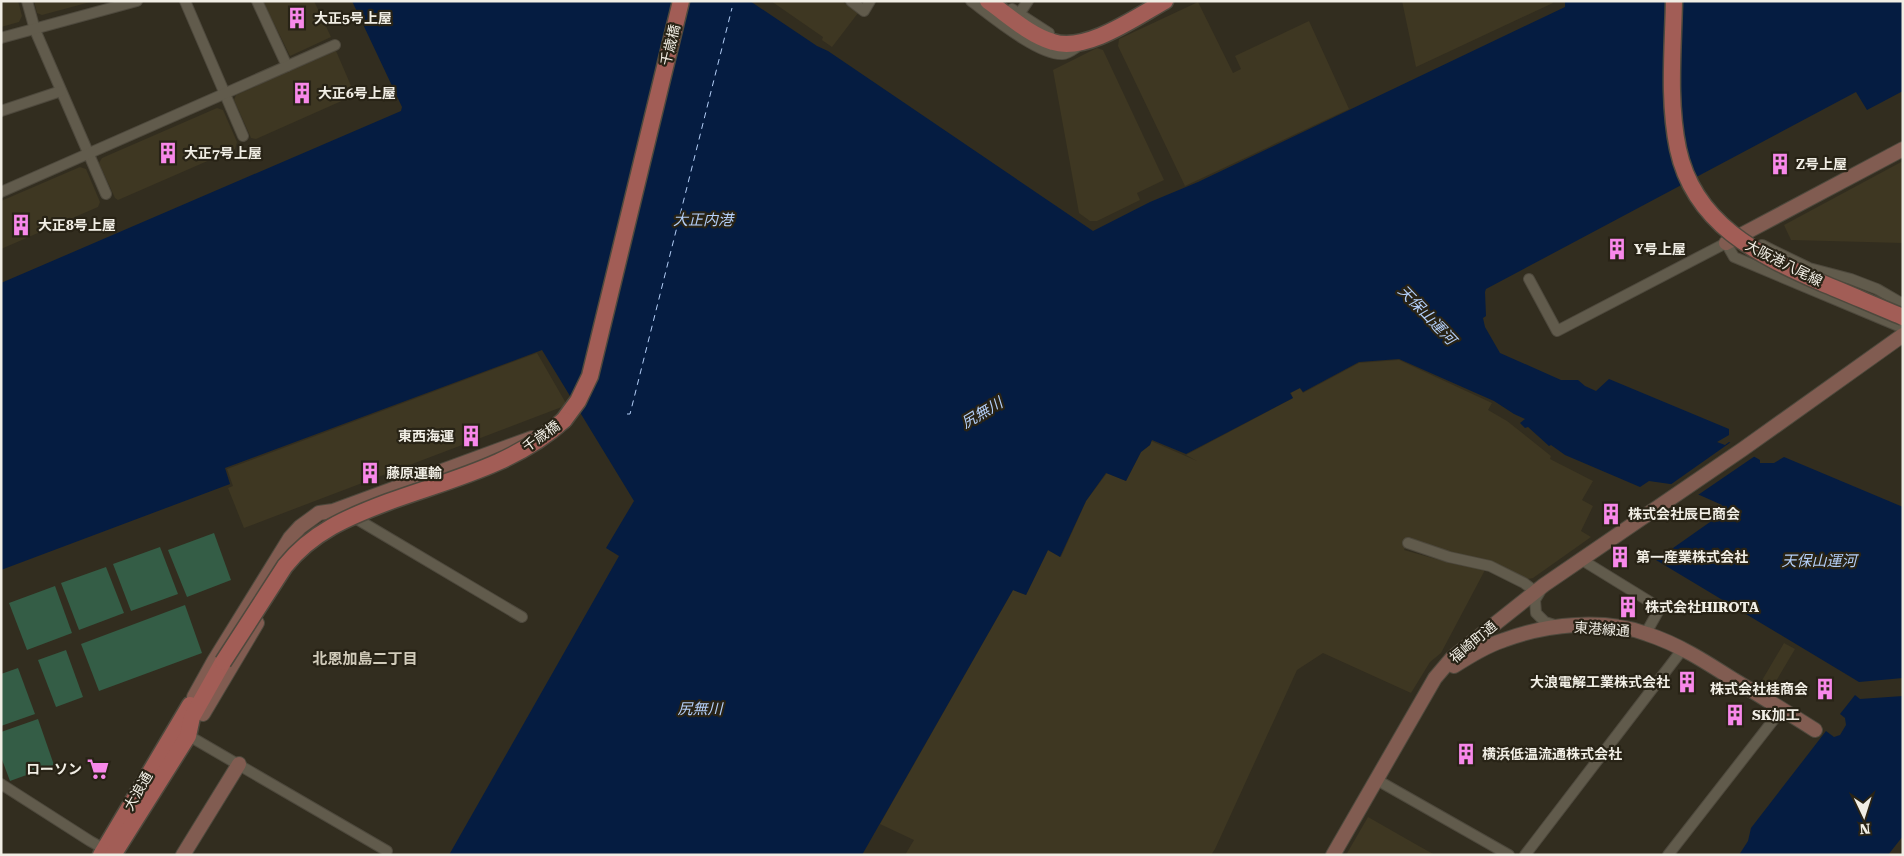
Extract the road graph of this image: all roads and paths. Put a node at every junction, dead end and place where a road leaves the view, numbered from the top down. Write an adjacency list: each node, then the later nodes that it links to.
1 (27, 1): 15 (street)
2 (137, 1): 15 (street)
3 (185, 1): 22 (street)
4 (257, 1): 20 (street)
5 (681, 1): 48 (main road, 千歳橋, bridge)
6 (851, 1): 7 (street)
7 (870, 1)
8 (970, 1): 18 (street)
9 (988, 1): 17 (main road)
10 (1000, 1): 14 (street)
11 (1028, 1): 14 (street)
12 (1165, 1): 18 (main road)
13 (1674, 1): 33 (main road, 大阪港八尾線, bridge)
14 (1019, 14): 17 (street)
15 (35, 30): 16 (street); 21 (street)
16 (1, 38)
17 (1053, 38): 18 (main road)
18 (1085, 42)
19 (335, 44): 20 (street)
20 (287, 66): 22 (street)
21 (60, 91): 23 (street); 26 (street)
22 (225, 93): 24 (street); 26 (street)
23 (1, 111)
24 (243, 136)
25 (1903, 149): 29 (street)
26 (87, 153): 27 (street); 28 (street)
27 (1, 192)
28 (106, 194)
29 (1748, 231): 30 (street); 32 (street)
30 (1726, 243): 31 (street); 34 (street)
31 (1529, 279)
32 (1903, 304)
33 (1903, 317)
34 (1903, 328)
35 (1903, 335): 41 (street, 福崎町通)
36 (573, 424): 37 (street)
37 (336, 510): 38 (street); 40 (street); 43 (street)
38 (290, 538): 40 (street); 49 (street)
39 (1408, 543): 42 (street)
40 (299, 554): 52 (street)
41 (1582, 560): 42 (street, 福崎町通); 45 (street)
42 (1540, 589): 44 (street); 47 (street, 福崎町通)
43 (522, 617)
44 (1559, 627): 45 (street, 東港線通); 47 (street, 東港線通)
45 (1646, 633): 46 (street, 東港線通)
46 (1682, 650): 50 (street, 東港線通); 61 (street)
47 (1435, 678): 54 (street, 福崎町通)
48 (212, 682): 49 (main road); 52 (main road, 千歳橋)
49 (194, 697): 52 (main road)
50 (1782, 709): 51 (street, 東港線通); 62 (street)
51 (1815, 730)
52 (182, 732): 53 (street); 57 (main road, 大浪通)
53 (239, 764): 56 (street); 58 (street)
54 (1377, 780): 59 (street, 福崎町通); 60 (street)
55 (1, 784): 57 (street)
56 (387, 851)
57 (108, 853)
58 (182, 855)
59 (1334, 855)
60 (1509, 855)
61 (1525, 855)
62 (1668, 855)

